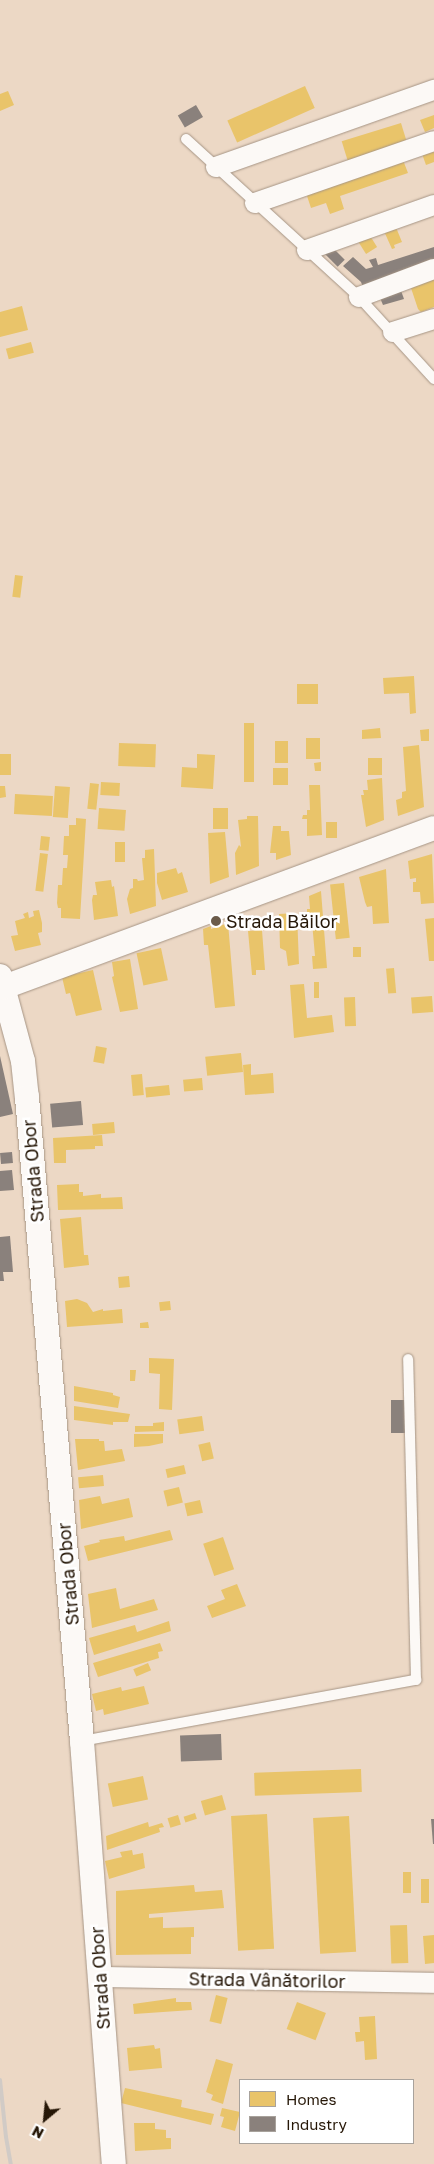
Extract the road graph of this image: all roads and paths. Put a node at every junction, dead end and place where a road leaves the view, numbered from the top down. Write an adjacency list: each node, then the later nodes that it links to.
1 (434, 90): 4 (street)
2 (186, 139): 4 (lane)
3 (434, 141): 5 (street)
4 (216, 167): 5 (lane)
5 (255, 203): 7 (lane)
6 (434, 205): 7 (street)
7 (306, 250): 9 (lane)
8 (434, 269): 9 (street)
9 (359, 297): 11 (lane)
10 (434, 319): 11 (street)
11 (393, 332): 12 (lane)
12 (434, 379)
13 (434, 828): 14 (street)
14 (2, 982): 16 (street, Strada Obor)
15 (408, 1359): 16 (lane)
16 (82, 1741): 17 (street, Strada Obor)
17 (100, 1977): 18 (street, Strada Vânătorilor); 19 (street, Strada Obor)
18 (434, 1983)
19 (114, 2164)

